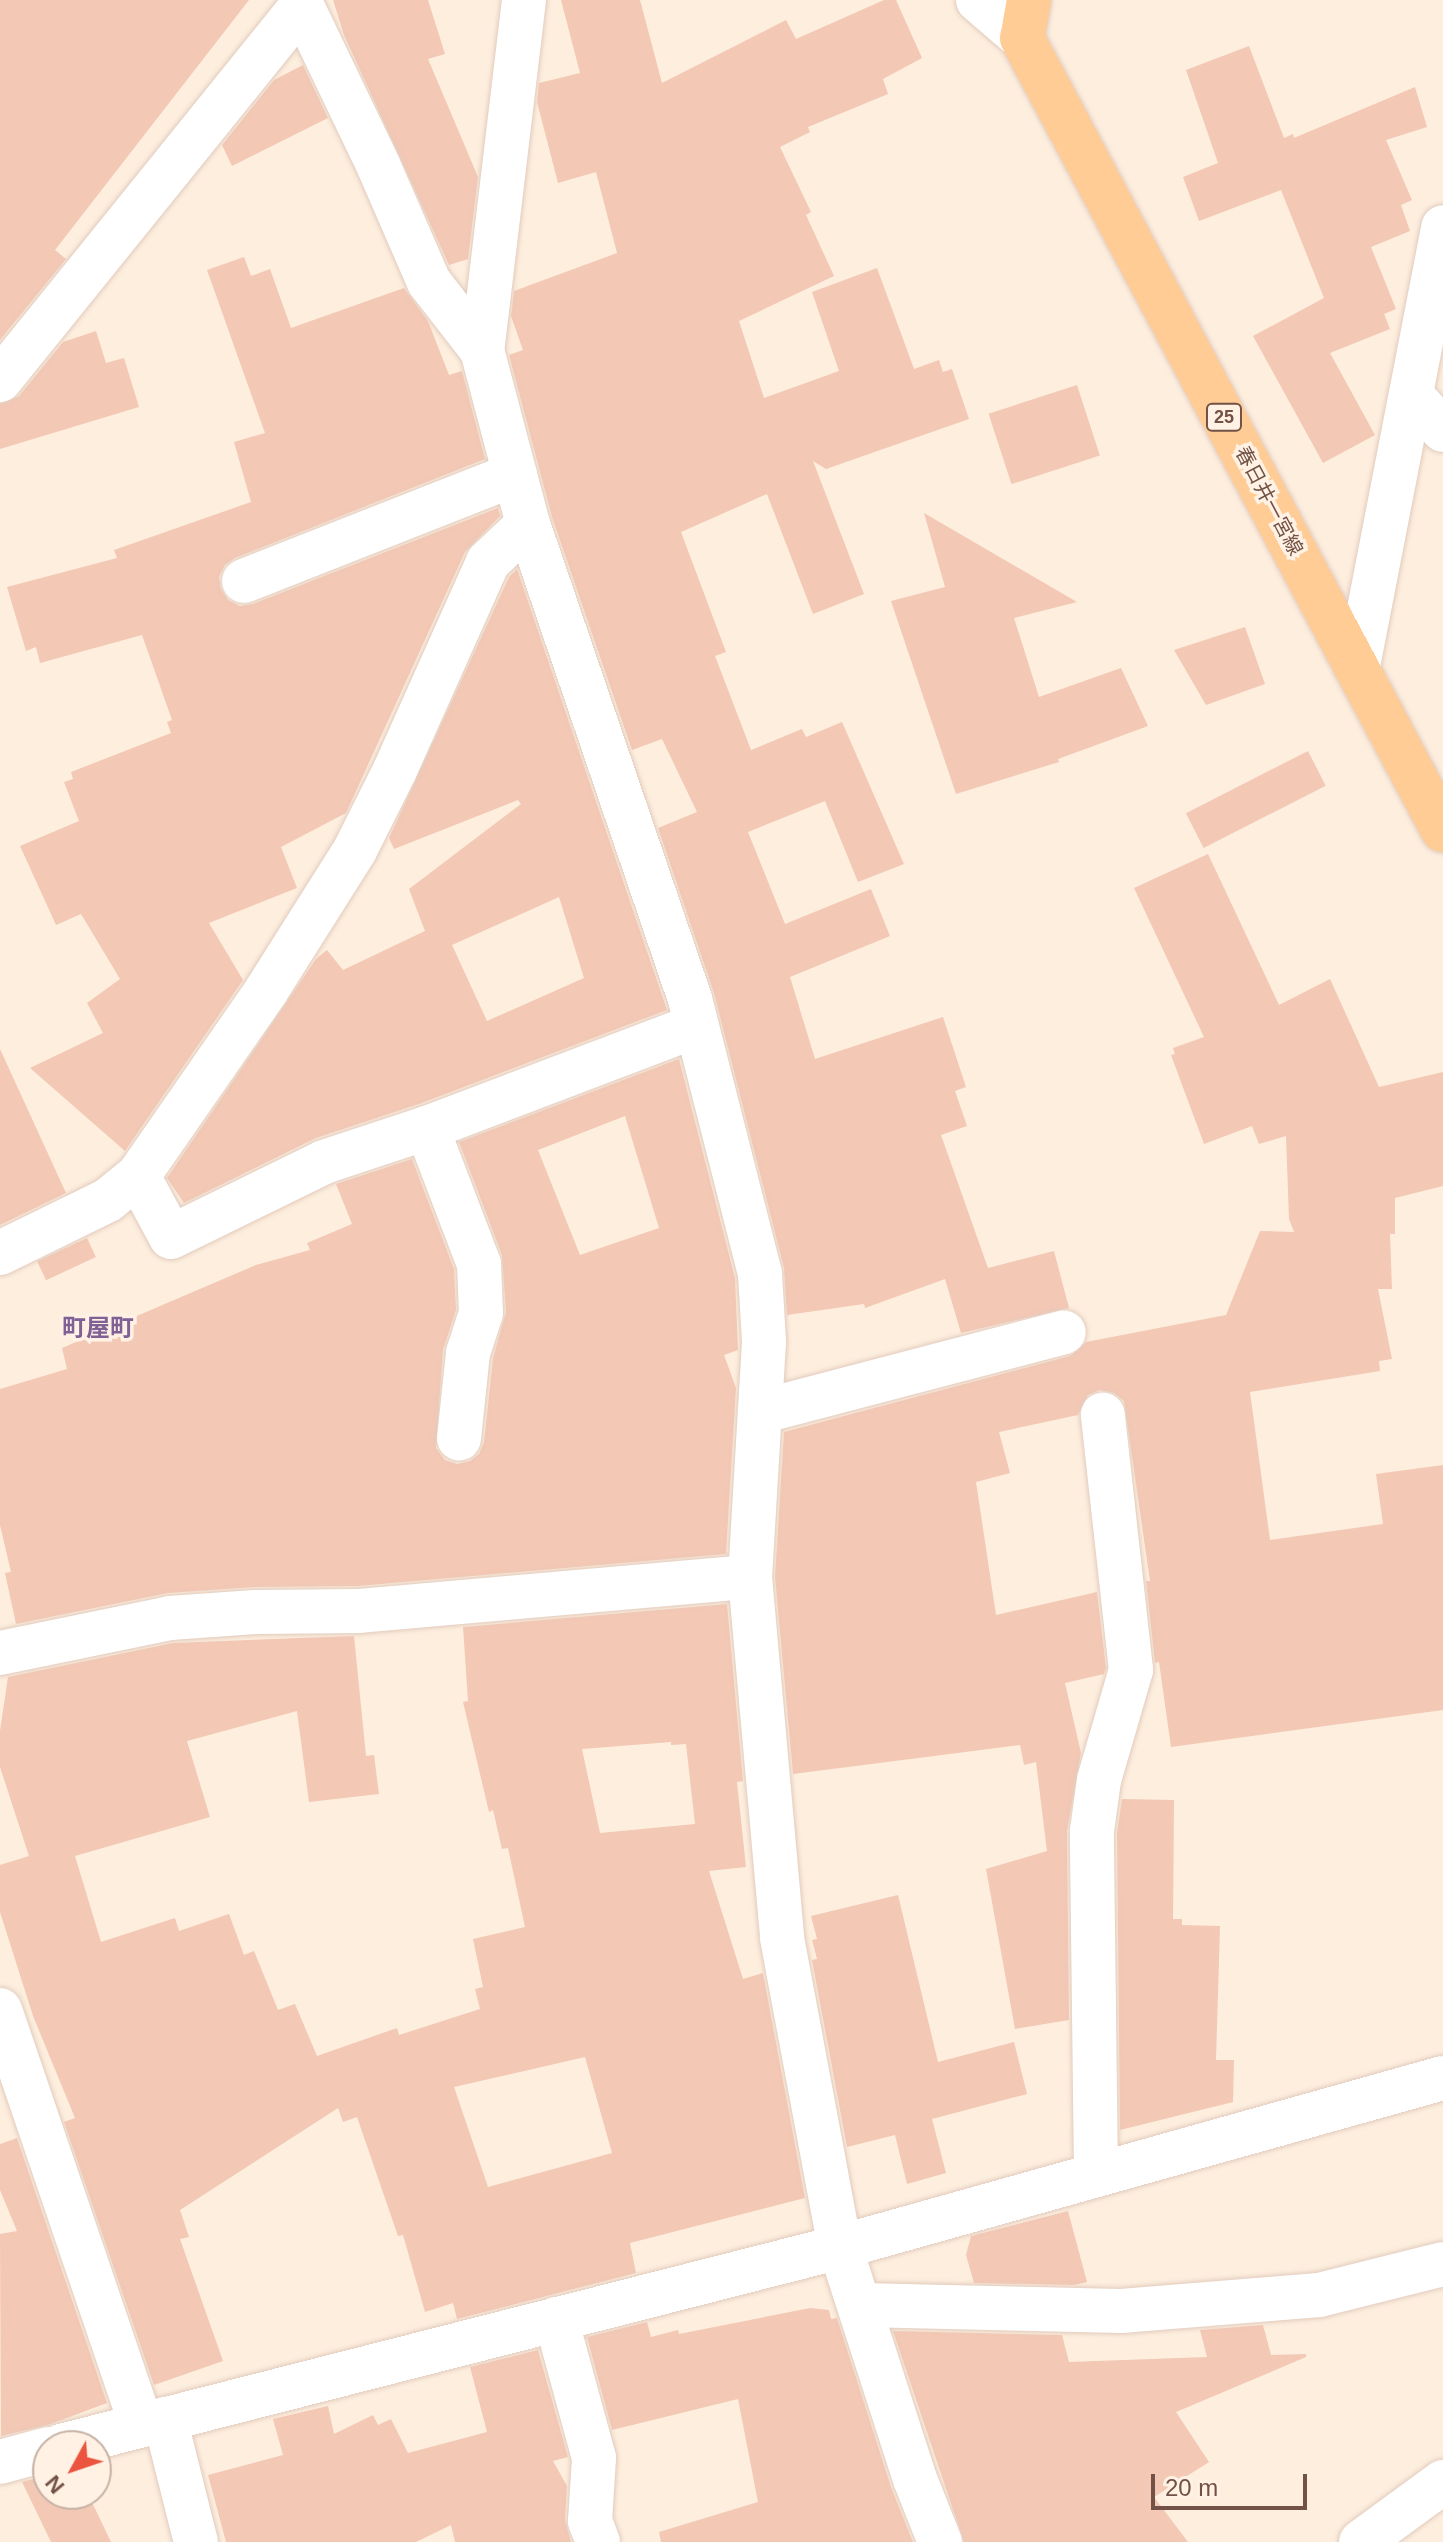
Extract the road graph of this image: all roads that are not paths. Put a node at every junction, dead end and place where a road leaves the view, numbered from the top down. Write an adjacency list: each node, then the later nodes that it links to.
1 (524, 0): 5 (street)
2 (978, 0): 3 (street)
3 (1026, 19): 12 (main road, 春日井一宮線 / 25)
4 (1443, 227): 7 (street)
5 (482, 350): 6 (street); 9 (street)
6 (0, 380)
7 (1411, 395): 8 (street); 12 (street)
8 (1443, 430)
9 (515, 474): 10 (street); 11 (street)
10 (528, 524): 14 (street); 16 (street)
11 (244, 581)
12 (1358, 666): 13 (main road, 春日井一宮線 / 25)
13 (1443, 830)
14 (696, 1026): 15 (street); 19 (street)
15 (427, 1128): 16 (street); 21 (street)
16 (138, 1176): 17 (street)
17 (0, 1253)
18 (1064, 1332): 19 (street)
19 (760, 1412): 22 (street)
20 (1103, 1415): 26 (street)
21 (459, 1439)
22 (750, 1577): 23 (street); 27 (street)
23 (0, 1653)
24 (0, 2010): 31 (street)
25 (1443, 2078): 26 (street)
26 (1096, 2175): 27 (street)
27 (840, 2247): 29 (street); 30 (street)
28 (1443, 2264): 29 (street)
29 (861, 2305): 38 (street)
30 (556, 2319): 31 (street); 37 (street)
31 (153, 2422): 32 (street); 36 (street)
32 (112, 2433)
33 (32, 2453): 34 (street)
34 (0, 2462)
35 (1443, 2482): 39 (street)
36 (196, 2542)
37 (598, 2542)
38 (940, 2542)
39 (1361, 2542)

